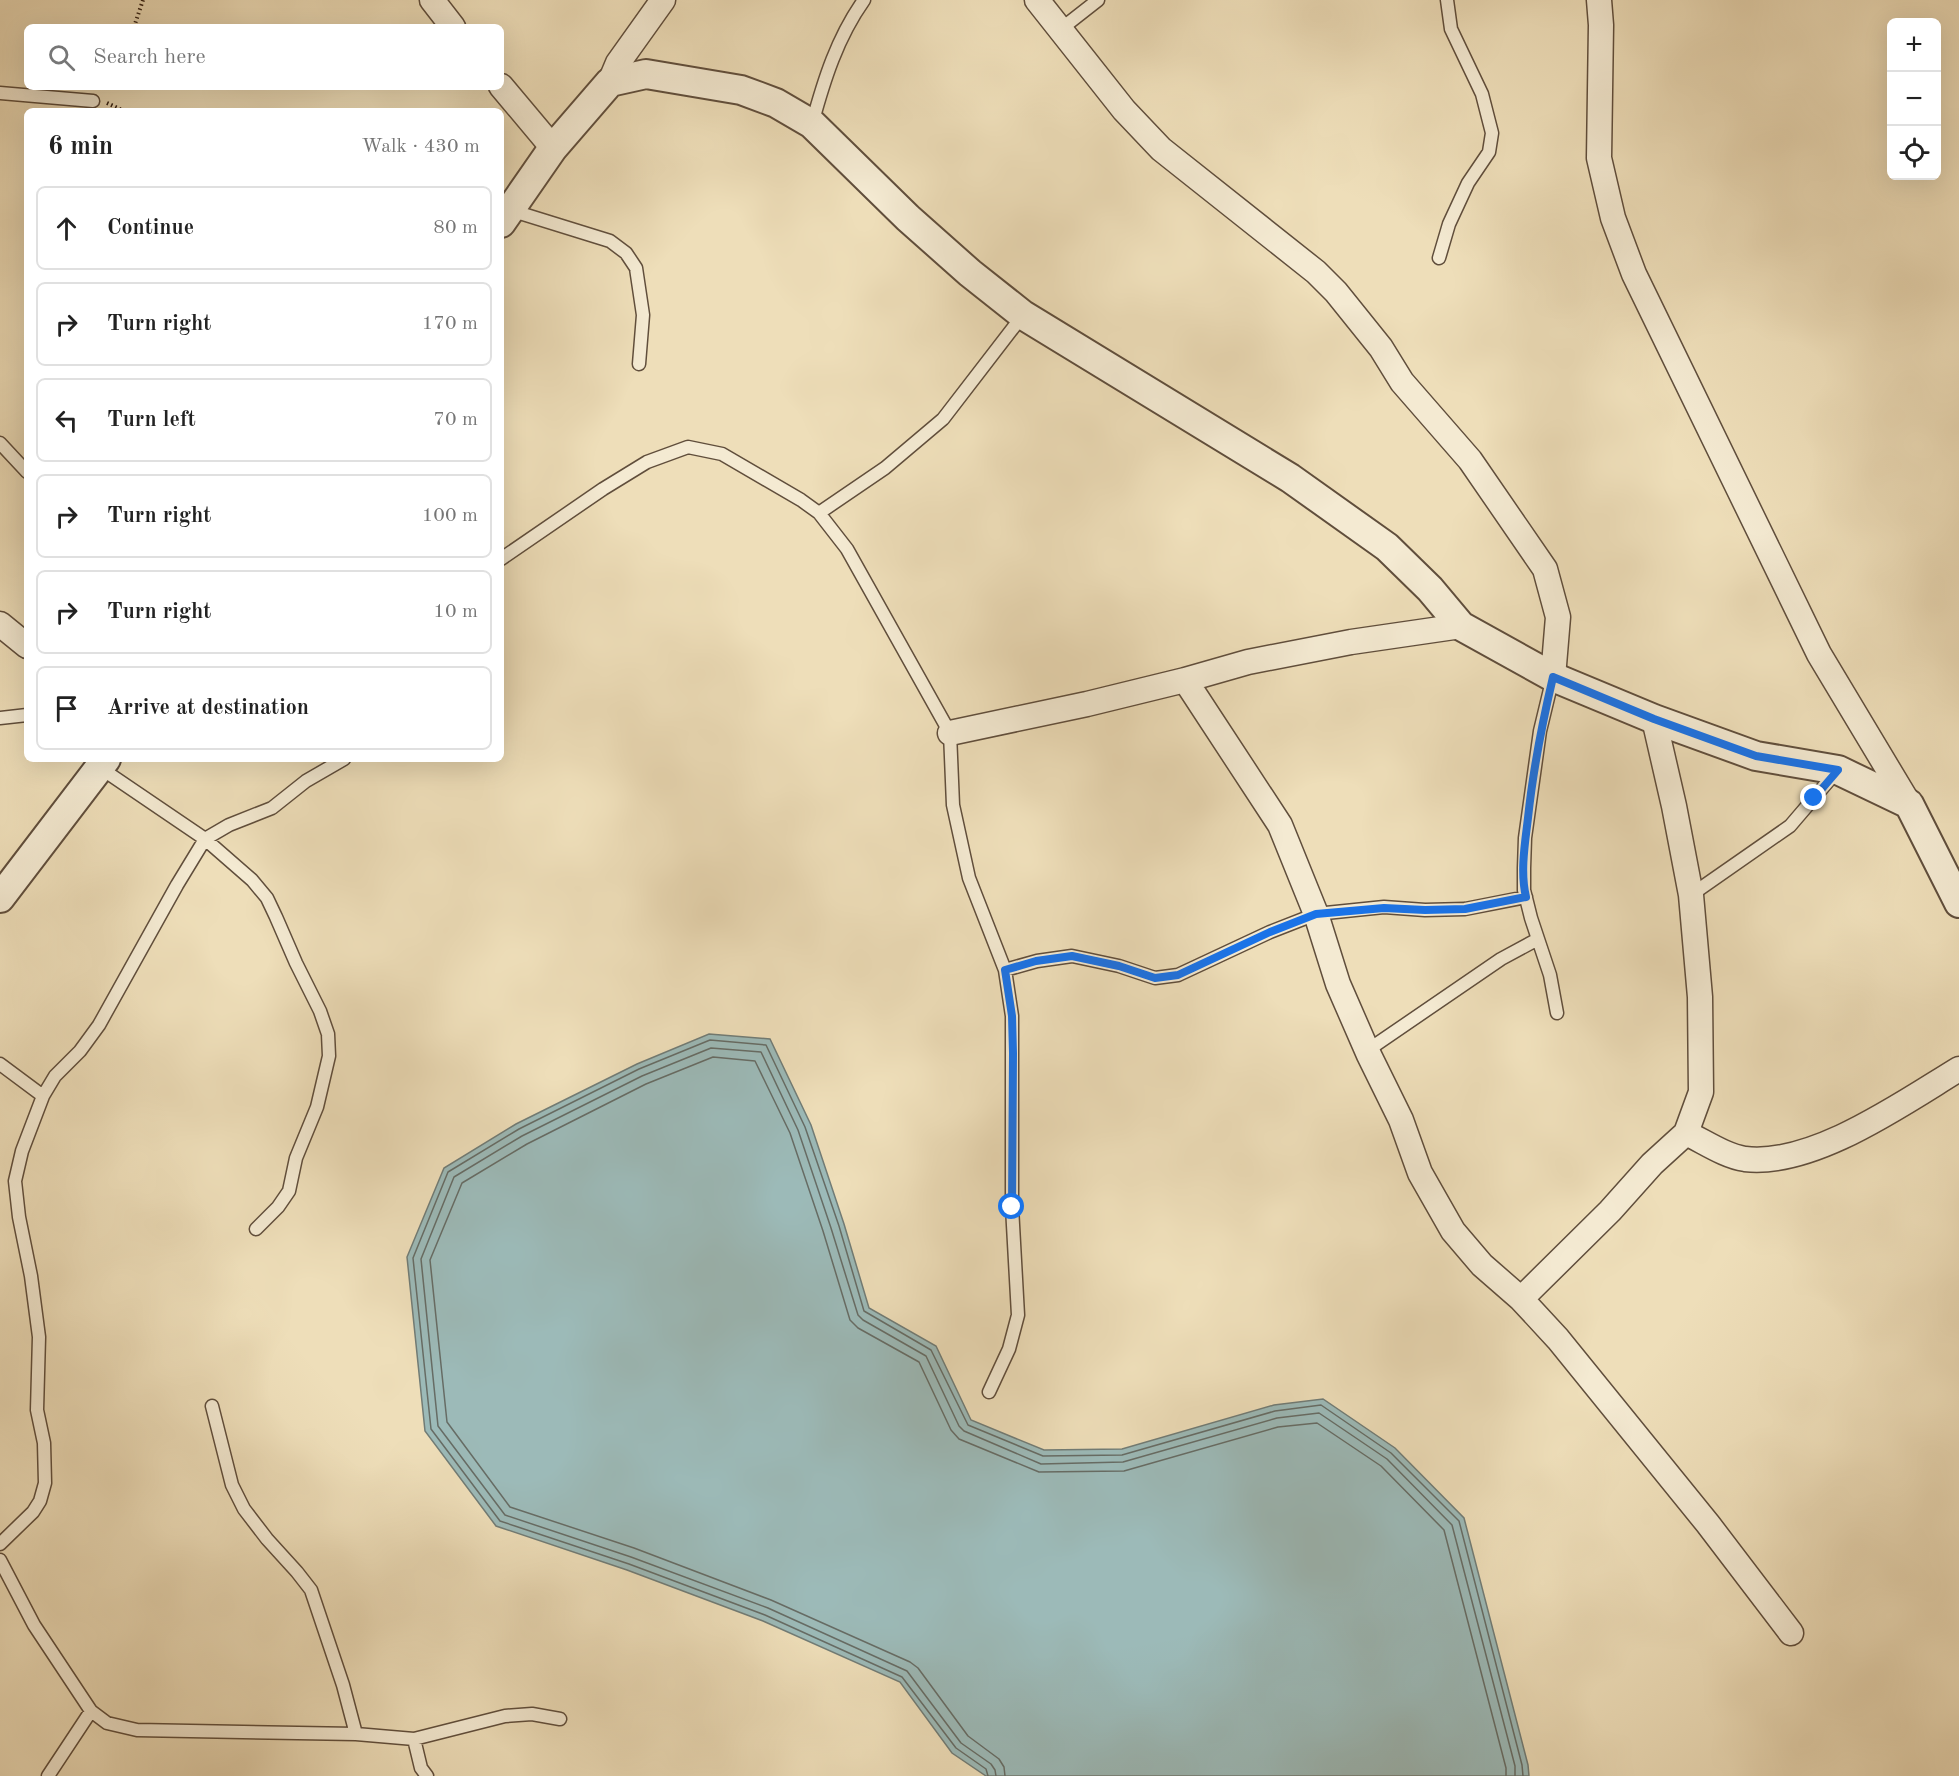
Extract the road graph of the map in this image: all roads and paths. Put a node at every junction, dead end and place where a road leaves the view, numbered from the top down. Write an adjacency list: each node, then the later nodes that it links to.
1 (143, 0): 9 (path)
2 (432, 0): 10 (street)
3 (663, 0): 12 (street)
4 (864, 0): 16 (lane)
5 (1037, 0): 11 (street)
6 (1098, 0): 11 (lane)
7 (1447, 0): 19 (lane)
8 (1599, 0): 38 (street)
9 (135, 24)
10 (451, 24)
11 (1061, 29): 29 (street)
12 (610, 82): 16 (street); 17 (street)
13 (504, 90): 17 (street)
14 (2, 95): 15 (lane)
15 (93, 101)
16 (812, 124): 20 (street)
17 (553, 148): 18 (street)
18 (505, 217): 21 (lane)
19 (1439, 258)
20 (1023, 315): 24 (lane); 27 (street)
21 (639, 364)
22 (0, 444): 23 (lane)
23 (24, 469)
24 (819, 513): 25 (lane); 34 (lane)
25 (504, 557)
26 (0, 624): 28 (street)
27 (1461, 626): 29 (street); 30 (street)
28 (24, 644)
29 (1553, 677): 33 (street); 41 (lane)
30 (1185, 680): 34 (street); 44 (street)
31 (24, 715): 32 (lane)
32 (0, 718)
33 (1654, 719): 37 (street); 40 (street)
34 (950, 733): 46 (lane)
35 (339, 762): 39 (lane)
36 (102, 763): 39 (lane); 42 (street)
37 (1838, 770): 38 (street); 40 (lane)
38 (1910, 804): 43 (street)
39 (205, 839): 51 (lane); 53 (lane)
40 (1691, 895): 52 (street)
41 (1526, 897): 44 (lane); 45 (lane)
42 (0, 898)
43 (1959, 903)
44 (1316, 914): 46 (lane); 48 (street)
45 (1538, 939): 47 (lane); 48 (lane)
46 (1005, 970): 55 (lane)
47 (1557, 1013)
48 (1368, 1050): 54 (street)
49 (0, 1064): 51 (lane)
50 (1959, 1069): 52 (street)
51 (43, 1096): 57 (lane)
52 (1686, 1133): 54 (street)
53 (256, 1229)
54 (1521, 1299): 59 (street)
55 (989, 1392)
56 (212, 1406): 62 (lane)
57 (0, 1544)
58 (0, 1560): 60 (lane)
59 (1791, 1633)
60 (91, 1711): 62 (lane); 64 (lane)
61 (561, 1719): 63 (lane)
62 (356, 1734): 63 (lane)
63 (414, 1739): 65 (lane)
64 (48, 1776)
65 (427, 1776)

